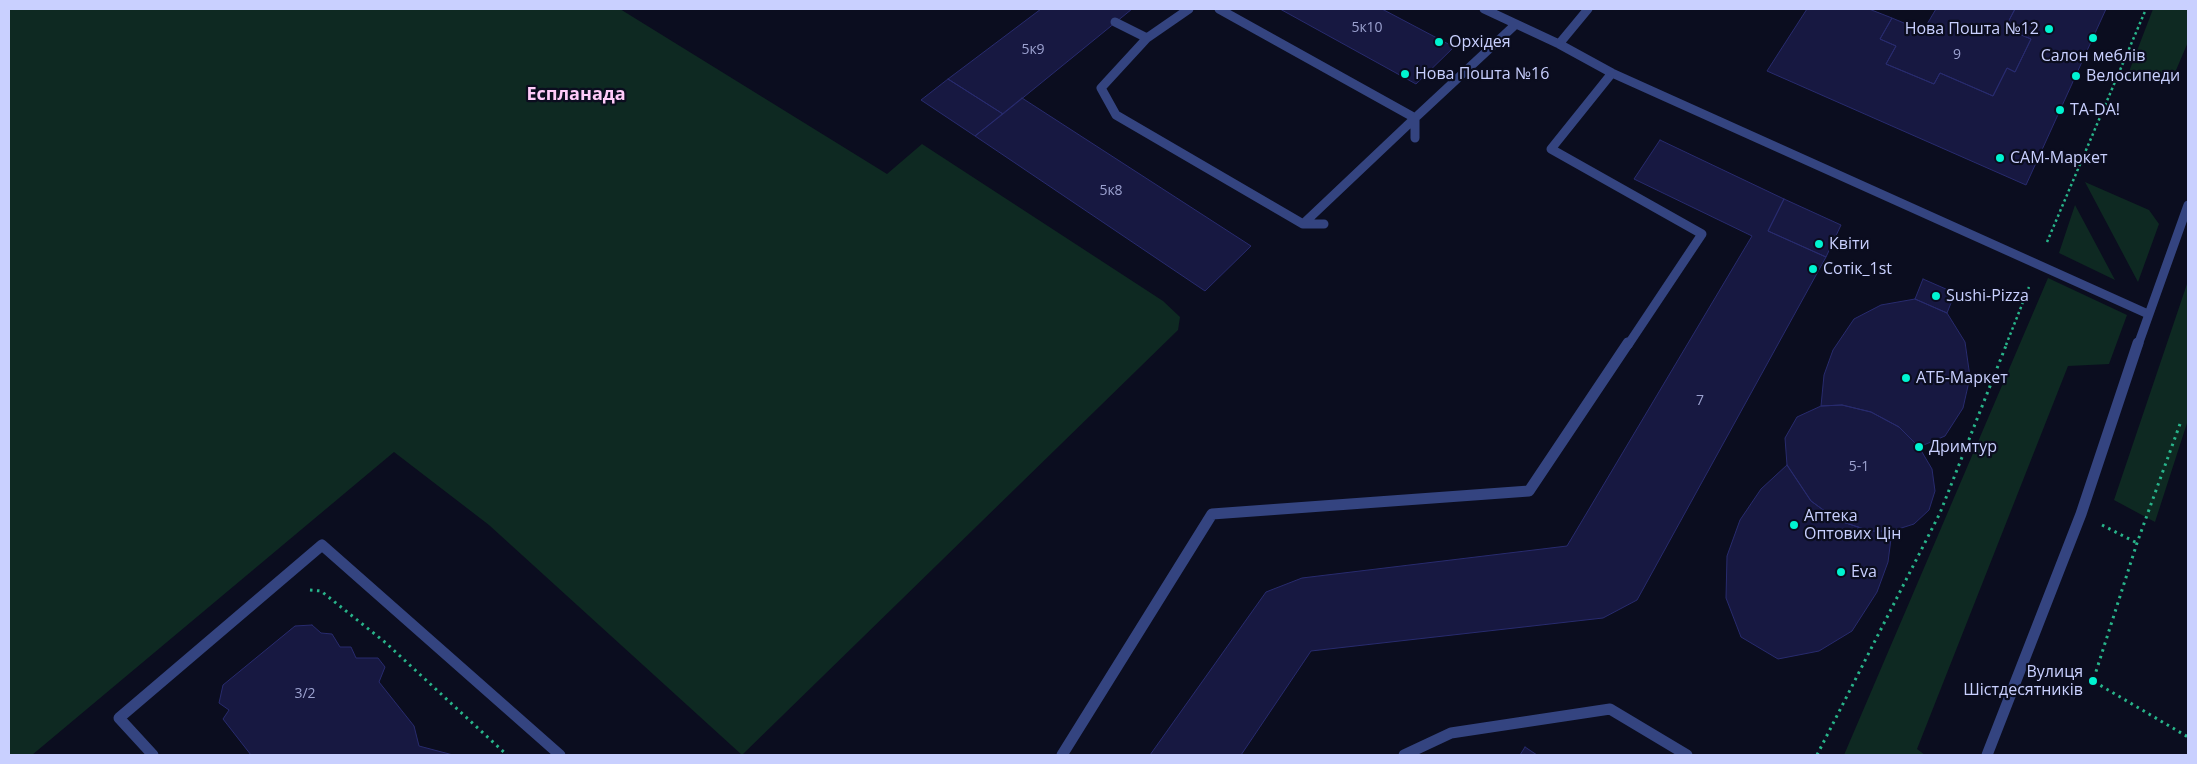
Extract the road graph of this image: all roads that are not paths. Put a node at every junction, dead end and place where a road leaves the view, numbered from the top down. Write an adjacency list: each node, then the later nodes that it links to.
1 (1189, 9): 7 (lane)
2 (1218, 9): 10 (lane)
3 (1484, 9): 6 (lane)
4 (1588, 9): 8 (lane)
5 (1115, 22): 7 (lane)
6 (1516, 24): 8 (lane); 10 (lane)
7 (1147, 38): 13 (lane)
8 (1559, 44): 9 (lane)
9 (1612, 73): 15 (lane); 18 (lane)
10 (1415, 118): 11 (lane); 13 (lane)
11 (1415, 138)
12 (2188, 205): 15 (lane)
13 (1303, 224): 14 (lane)
14 (1324, 224)
15 (2148, 314): 21 (lane)
16 (153, 755): 17 (lane)
17 (560, 755)
18 (1062, 755)
19 (1404, 755): 20 (lane)
20 (1687, 755)
21 (1987, 755)

